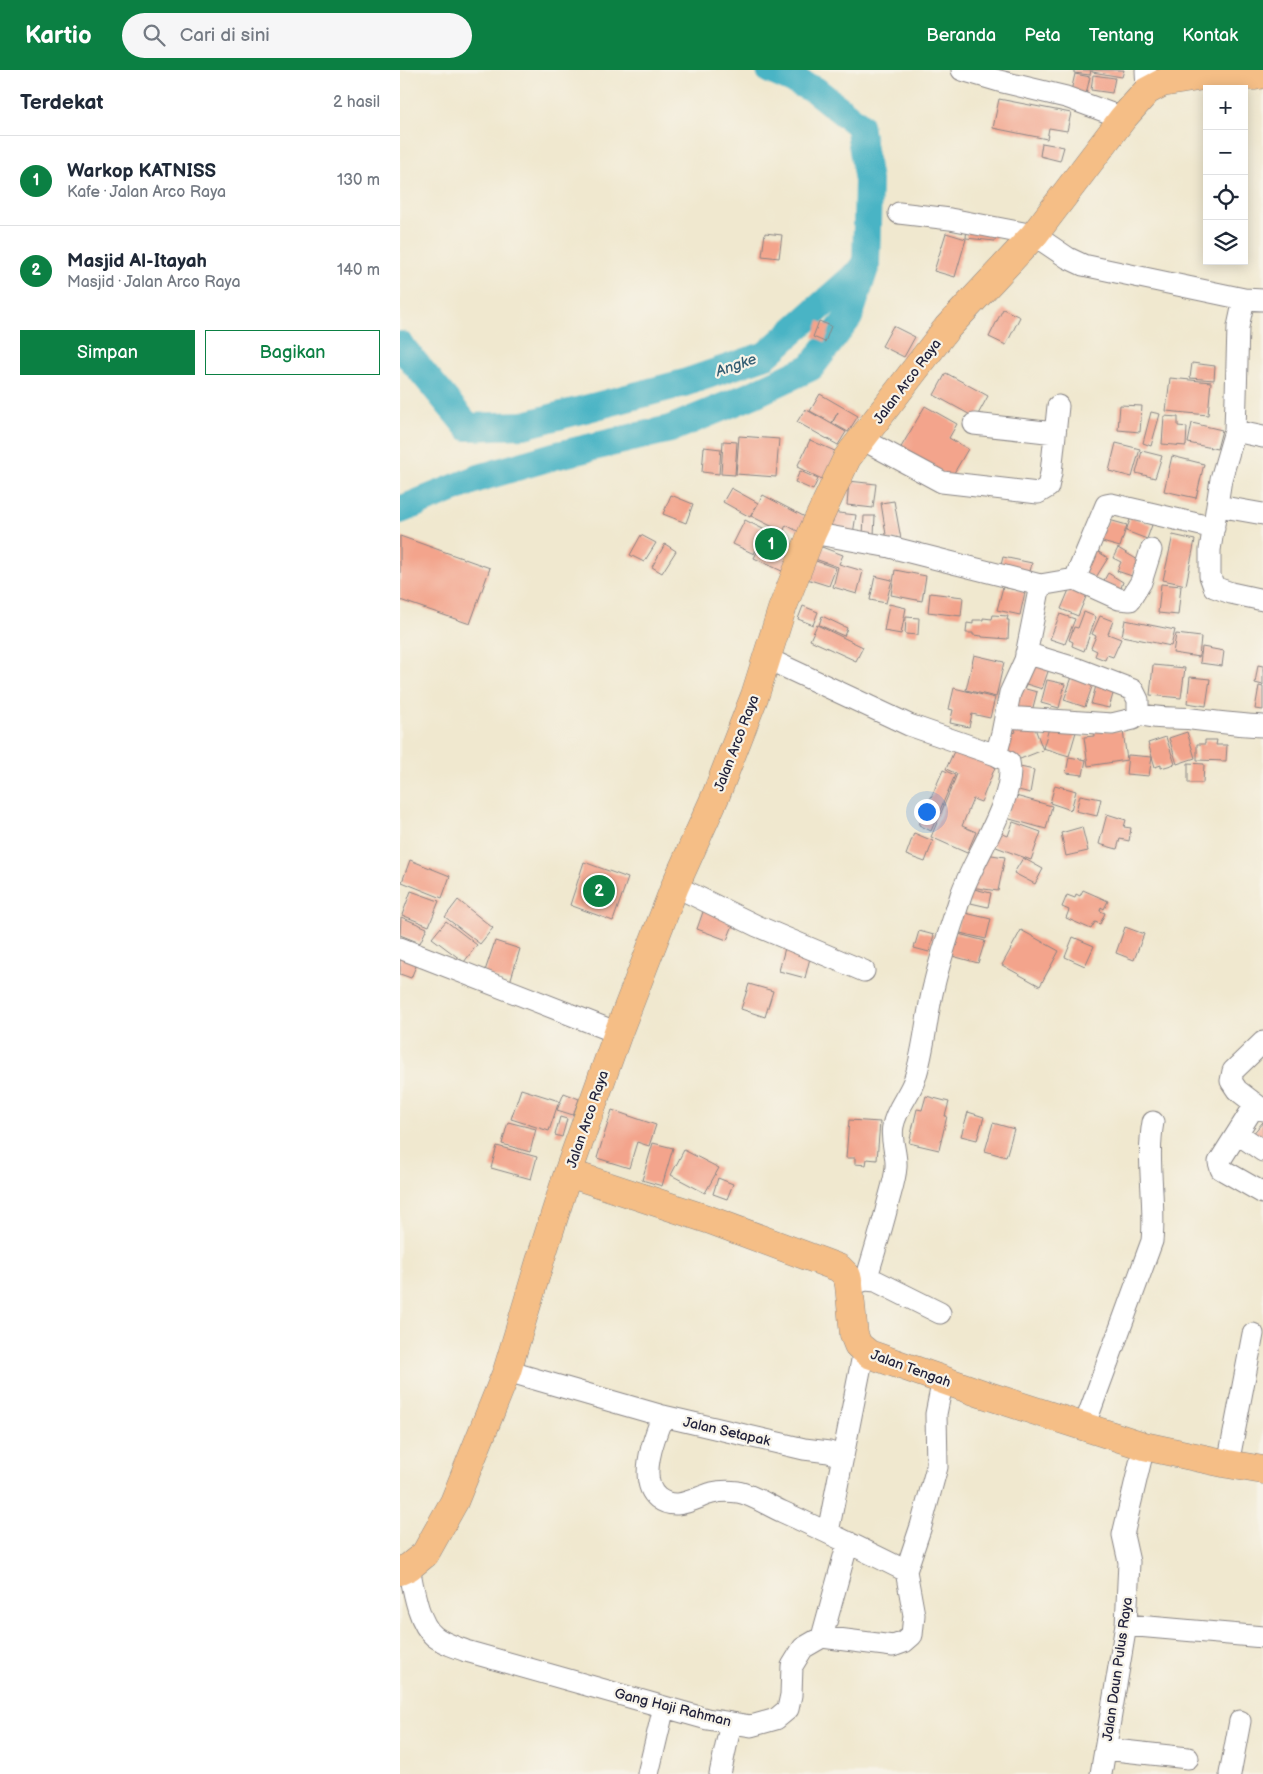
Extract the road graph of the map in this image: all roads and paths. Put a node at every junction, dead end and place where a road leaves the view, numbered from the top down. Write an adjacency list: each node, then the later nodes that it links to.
1 (962, 70): 5 (street)
2 (1203, 73): 3 (main road, Jalan Arco Raya); 4 (main road, Jalan Arco Raya)
3 (1263, 74)
4 (1147, 80): 5 (main road, Jalan Arco Raya)
5 (1122, 118): 7 (main road, Jalan Arco Raya)
6 (899, 214): 7 (street)
7 (1034, 235): 8 (street); 14 (main road, Jalan Arco Raya)
8 (1254, 300): 11 (street)
9 (1058, 406): 12 (street)
10 (974, 424): 12 (street)
11 (1235, 431): 13 (street); 15 (street)
12 (1055, 433): 14 (street)
13 (1263, 436)
14 (862, 439): 18 (main road, Jalan Arco Raya)
15 (1218, 506): 16 (street); 17 (street)
16 (1263, 514)
17 (1214, 528): 20 (street); 22 (street)
18 (812, 534): 21 (street); 24 (main road, Jalan Arco Raya)
19 (1151, 550): 20 (street)
20 (1075, 578): 21 (street)
21 (1040, 585): 23 (street)
22 (1263, 600)
23 (1026, 653): 25 (street); 26 (street)
24 (766, 658): 28 (street); 29 (main road, Jalan Arco Raya)
25 (1138, 713): 26 (street); 27 (street)
26 (1005, 717): 28 (street)
27 (1263, 726)
28 (996, 755): 40 (street)
29 (675, 886): 31 (street); 32 (main road, Jalan Arco Raya)
30 (400, 948): 32 (street)
31 (864, 971)
32 (618, 1033): 38 (main road, Jalan Arco Raya)
33 (1263, 1042): 34 (street)
34 (1259, 1108): 36 (street)
35 (1153, 1122): 47 (street)
36 (1238, 1134): 37 (street); 39 (street)
37 (1263, 1151)
38 (568, 1173): 40 (main road); 44 (main road, Jalan Arco Raya)
39 (1263, 1193)
40 (858, 1283): 41 (street); 43 (main road, Jalan Tengah)
41 (940, 1313)
42 (1253, 1334): 50 (street)
43 (864, 1350): 45 (main road, Jalan Tengah); 49 (street)
44 (507, 1371): 46 (street, Jalan Setapak); 54 (main road, Jalan Arco Raya)
45 (942, 1379): 47 (main road, Jalan Tengah); 55 (street)
46 (663, 1416): 49 (street, Jalan Setapak); 52 (street)
47 (1084, 1427): 48 (main road, Jalan Tengah)
48 (1144, 1446): 50 (main road, Jalan Tengah); 56 (street, Jalan Daun Pulus Raya)
49 (843, 1457): 52 (street)
50 (1228, 1464): 51 (main road, Jalan Tengah)
51 (1263, 1470)
52 (828, 1532): 53 (street)
53 (848, 1542): 55 (street); 57 (street)
54 (404, 1569): 59 (street, Gang Haji Rahman)
55 (906, 1571): 57 (street)
56 (1126, 1625): 58 (street); 62 (street, Jalan Daun Pulus Raya)
57 (822, 1637): 61 (street, Gang Haji Rahman)
58 (1263, 1638)
59 (664, 1707): 61 (street, Gang Haji Rahman); 64 (street)
60 (1240, 1721): 67 (street)
61 (731, 1723): 65 (street)
62 (1105, 1749): 63 (street); 66 (street, Jalan Daun Pulus Raya)
63 (1188, 1758)
64 (648, 1774)
65 (720, 1774)
66 (1101, 1774)
67 (1230, 1774)

